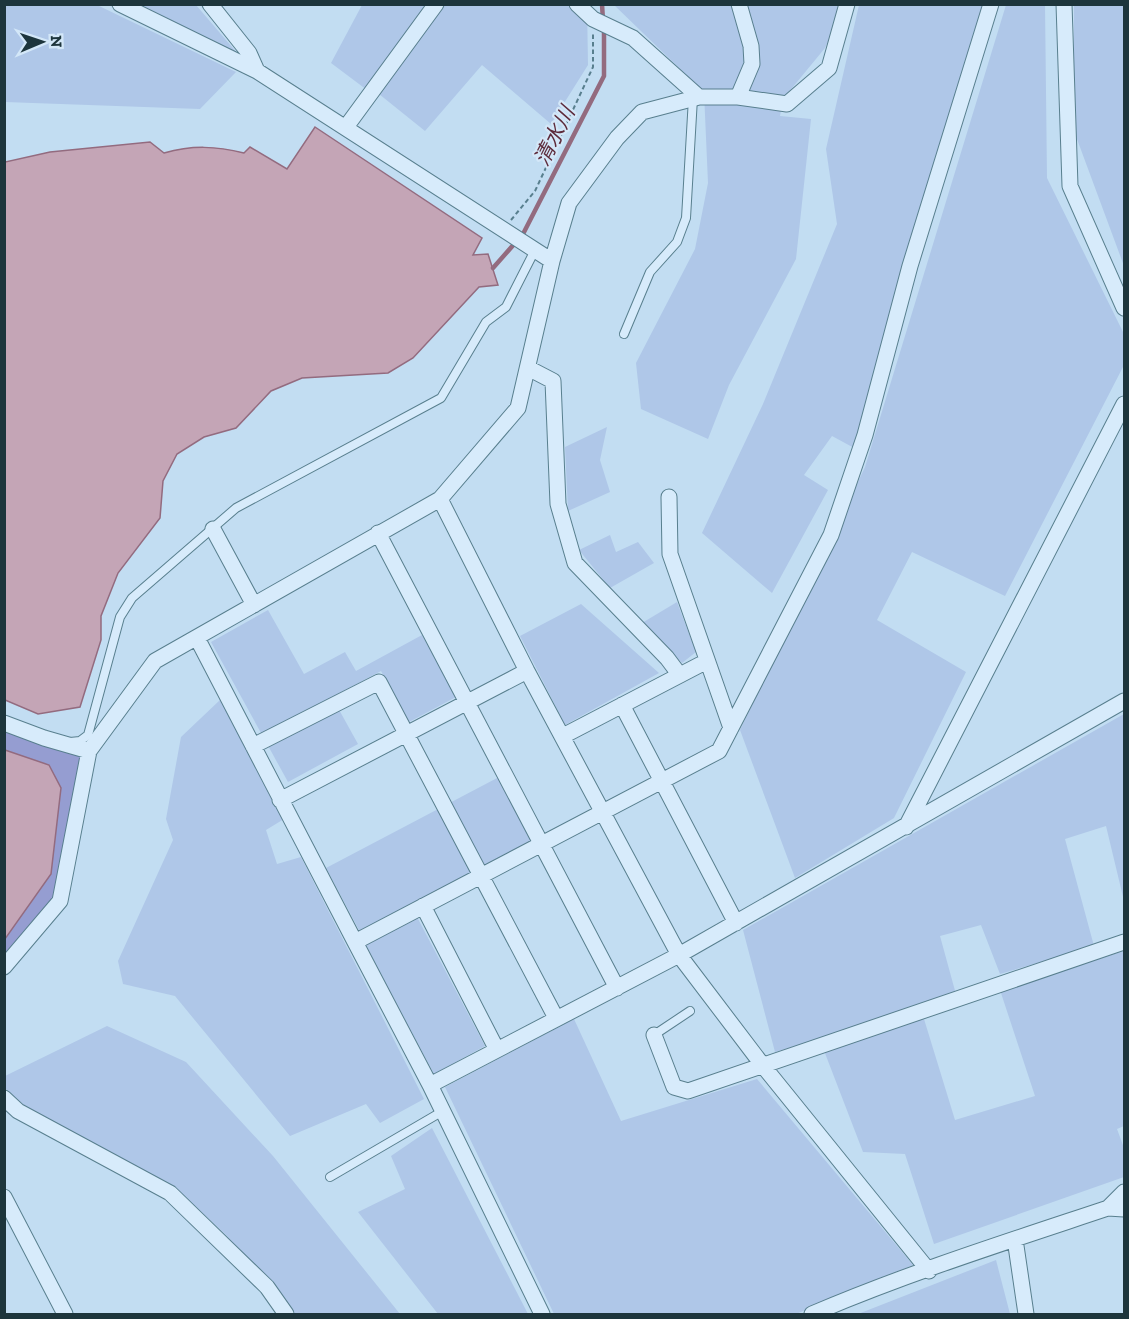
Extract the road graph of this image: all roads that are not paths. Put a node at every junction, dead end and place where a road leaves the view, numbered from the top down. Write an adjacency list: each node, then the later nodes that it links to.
1 (120, 4): 9 (street)
2 (210, 4): 9 (street)
3 (436, 4): 12 (street)
4 (577, 4): 10 (street)
5 (739, 4): 11 (street)
6 (847, 4): 11 (street)
7 (991, 4): 32 (street)
8 (1064, 4): 15 (street)
9 (257, 70): 12 (street)
10 (696, 97): 11 (street); 14 (street); 16 (lane)
11 (738, 97)
12 (346, 127): 13 (street)
13 (530, 250): 14 (street); 21 (lane)
14 (552, 261): 17 (street)
15 (1125, 308)
16 (624, 334)
17 (528, 368): 20 (street); 27 (street)
18 (1125, 404): 41 (street)
19 (669, 497): 25 (street)
20 (440, 499): 22 (street); 26 (street)
21 (213, 529): 23 (street); 35 (lane)
22 (378, 533): 23 (street); 28 (street)
23 (254, 605): 24 (street)
24 (197, 638): 36 (street); 37 (street)
25 (706, 661): 27 (street); 32 (street)
26 (527, 671): 28 (street); 34 (street)
27 (679, 674): 30 (street)
28 (466, 700): 33 (street); 42 (street)
29 (1125, 701): 41 (street)
30 (622, 705): 34 (street); 38 (street)
31 (4, 723): 35 (street)
32 (731, 728): 38 (street)
33 (407, 734): 36 (street); 39 (street); 43 (street)
34 (562, 736): 40 (street)
35 (62, 743): 37 (street)
36 (253, 746): 39 (street)
37 (89, 751): 49 (street)
38 (661, 780): 40 (street); 45 (street)
39 (280, 800): 46 (street)
40 (602, 814): 42 (street); 48 (street)
41 (906, 827): 45 (street)
42 (542, 844): 43 (street); 50 (street)
43 (481, 874): 44 (street); 52 (street)
44 (423, 906): 46 (street); 54 (street)
45 (736, 923): 48 (street)
46 (355, 942): 56 (street)
47 (1125, 942): 55 (street)
48 (679, 955): 50 (street); 55 (street)
49 (4, 967)
50 (617, 988): 52 (street)
51 (690, 1011): 53 (lane)
52 (556, 1018): 54 (street)
53 (654, 1035): 55 (street)
54 (496, 1050): 56 (street)
55 (764, 1067): 65 (street)
56 (430, 1085): 58 (street)
57 (4, 1098): 67 (street)
58 (443, 1111): 59 (lane); 68 (street)
59 (330, 1177)
60 (1125, 1192): 62 (street)
61 (4, 1197): 66 (street)
62 (1108, 1208): 63 (street); 64 (street)
63 (1125, 1209)
64 (1015, 1239): 65 (street); 70 (street)
65 (929, 1271): 69 (street)
66 (65, 1314)
67 (286, 1314)
68 (542, 1314)
69 (812, 1314)
70 (1026, 1314)

